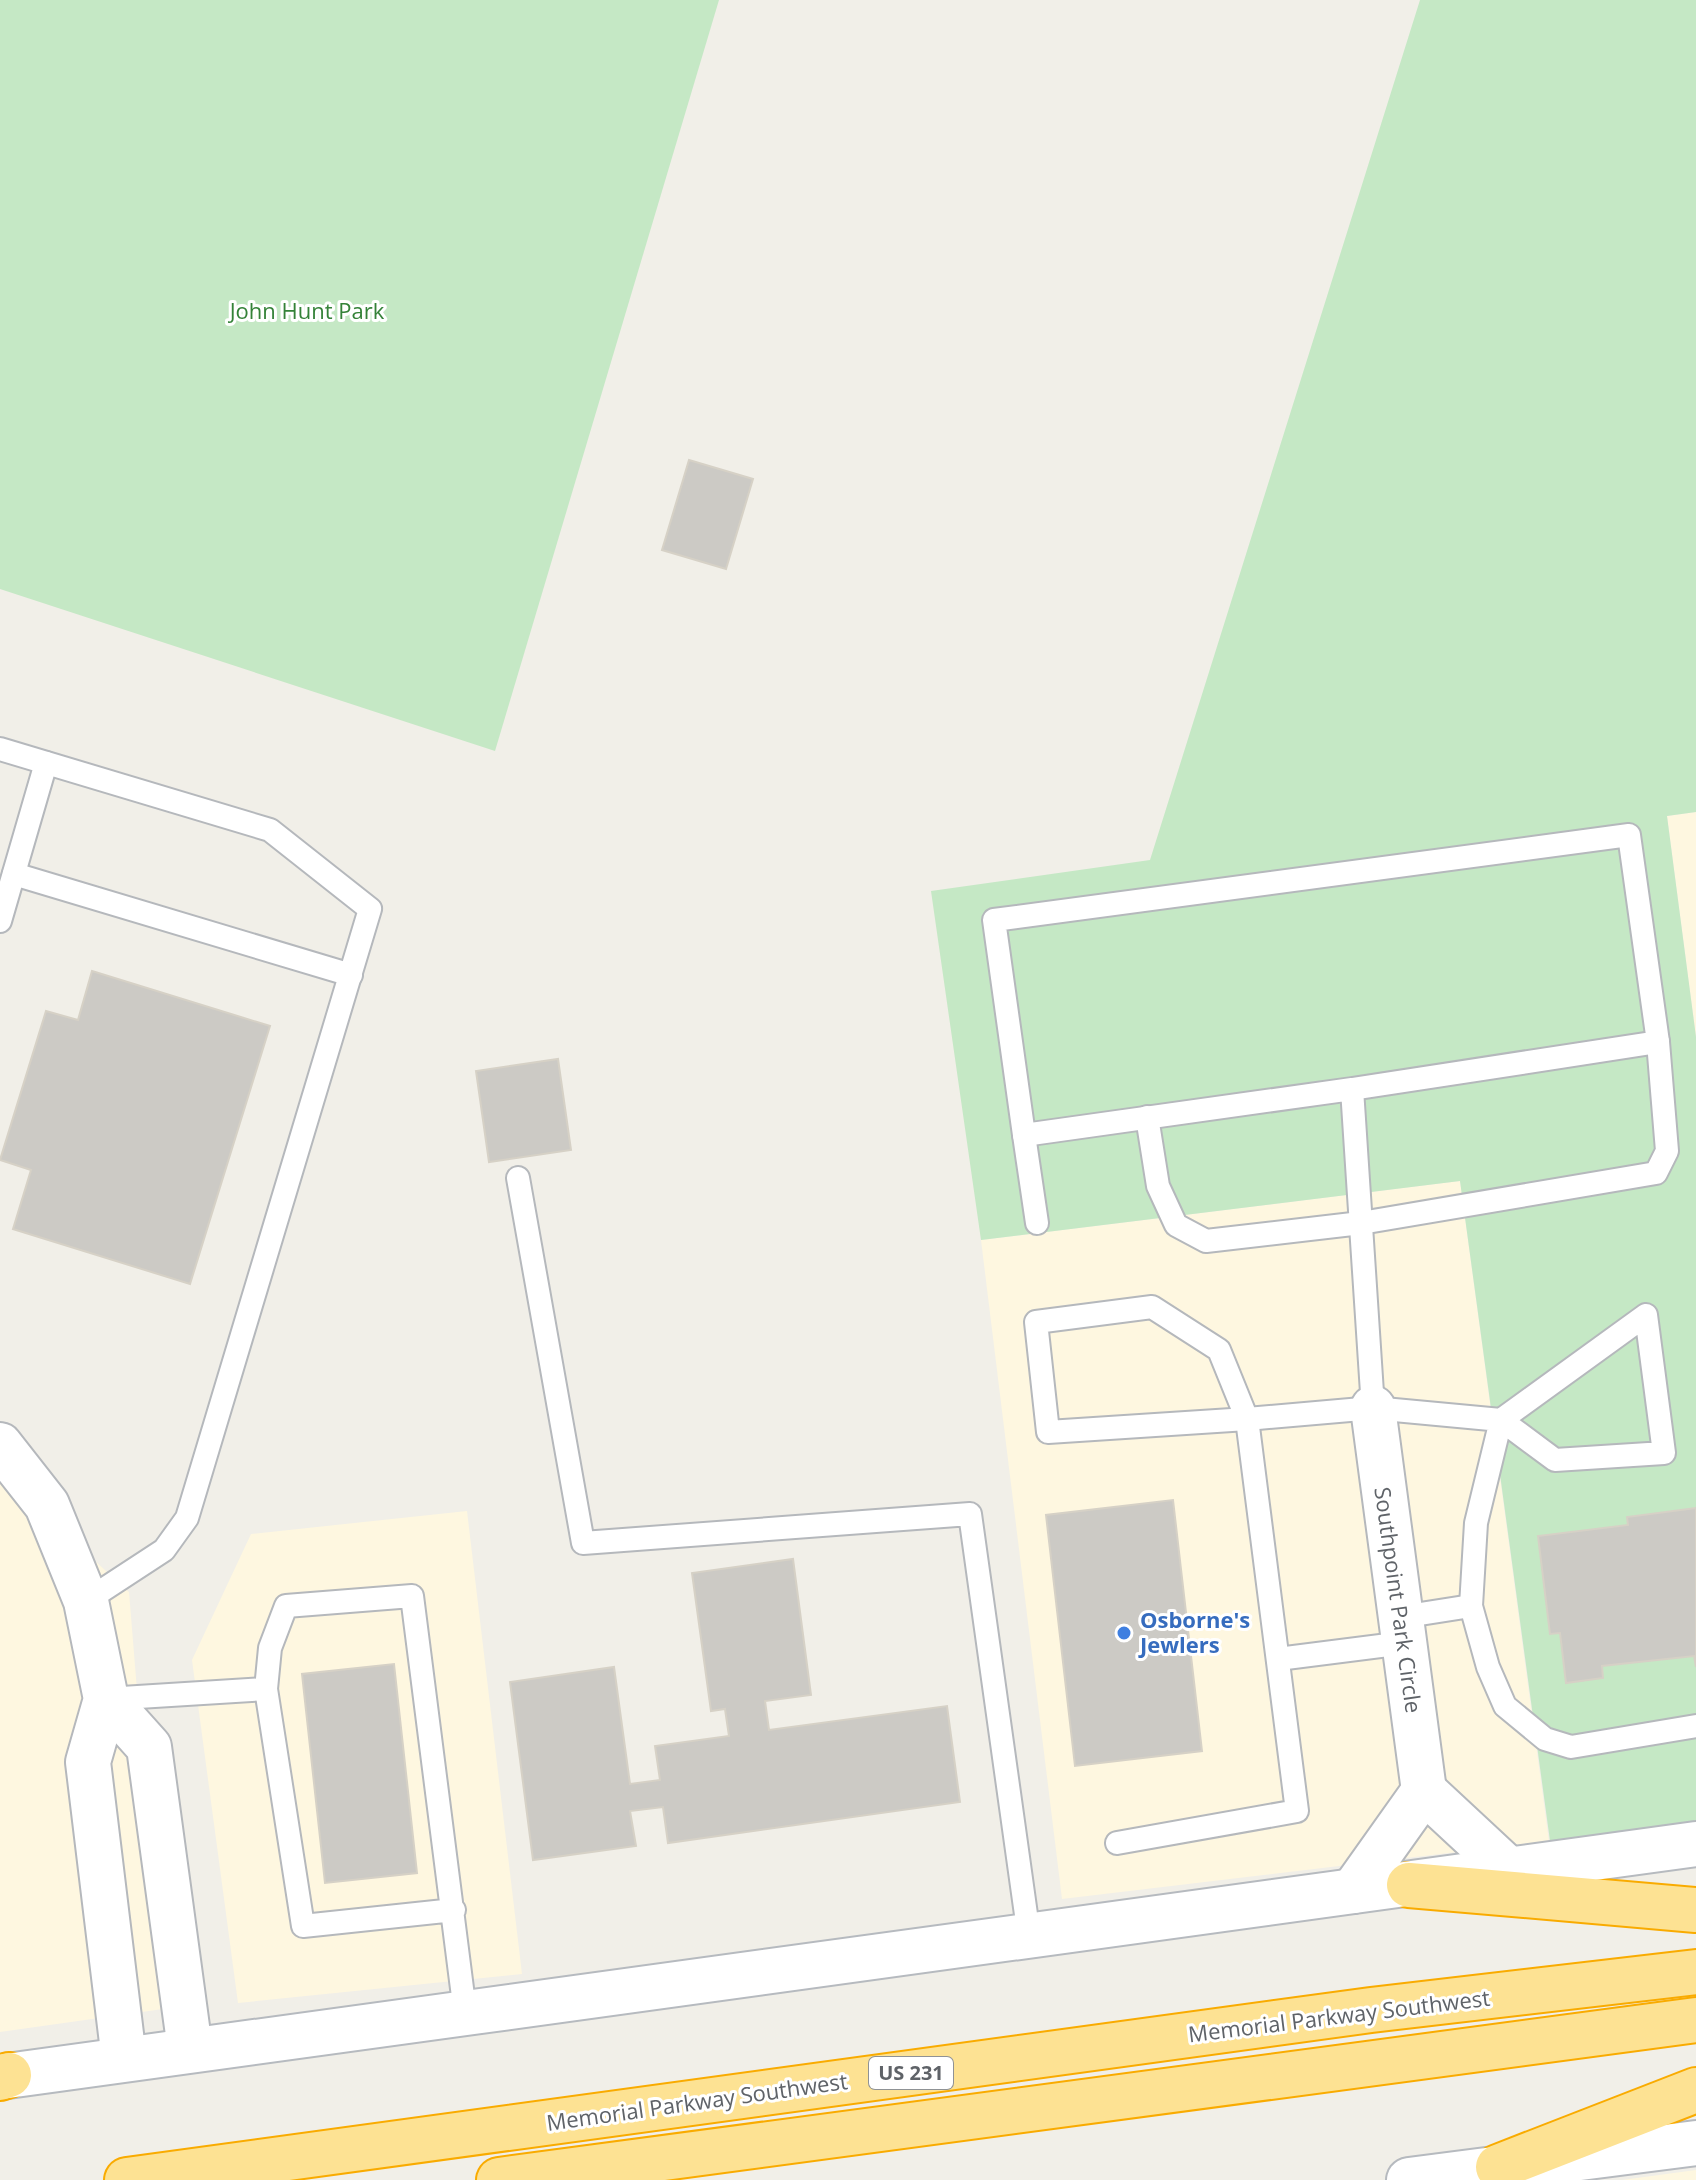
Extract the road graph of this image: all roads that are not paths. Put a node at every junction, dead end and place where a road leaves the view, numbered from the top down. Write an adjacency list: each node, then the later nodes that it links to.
1 (0, 749): 2 (lane)
2 (46, 763): 3 (lane); 5 (lane)
3 (14, 874): 4 (lane); 5 (lane)
4 (0, 921)
5 (351, 975): 17 (lane)
6 (1658, 1042): 7 (lane); 9 (lane); 12 (lane)
7 (1352, 1089): 8 (lane); 12 (lane)
8 (1147, 1117): 9 (lane); 12 (lane)
9 (1024, 1135): 11 (lane)
10 (518, 1178): 32 (lane)
11 (1037, 1223)
12 (1361, 1223): 13 (lane)
13 (1373, 1408): 14 (lane); 15 (lane); 19 (main road, Southpoint Park Circle)
14 (1247, 1419): 14 (lane); 20 (lane)
15 (1501, 1420): 15 (lane); 18 (lane)
16 (0, 1445): 17 (main road)
17 (86, 1601): 22 (main road)
18 (1471, 1606): 19 (lane); 23 (lane)
19 (1402, 1630): 20 (lane); 24 (main road, Southpoint Park Circle)
20 (1278, 1659): 25 (lane)
21 (266, 1689): 22 (lane); 30 (lane); 30 (lane)
22 (106, 1699): 36 (main road); 37 (main road)
23 (1696, 1726)
24 (1424, 1791): 27 (main road); 29 (main road)
25 (1117, 1843)
26 (1696, 1844): 27 (main road)
27 (1508, 1869): 28 (main road)
28 (1409, 1885): 29 (main road); 31 (highway)
29 (1353, 1891): 32 (main road)
30 (454, 1910): 34 (lane)
31 (1696, 1910)
32 (1029, 1936): 34 (main road)
33 (1696, 1972): 42 (highway, Memorial Parkway Southwest / US 231)
34 (465, 2012): 36 (main road)
35 (1696, 2020): 43 (highway, US 231)
36 (190, 2049): 37 (main road)
37 (124, 2059): 38 (main road)
38 (3, 2077)
39 (1696, 2090): 41 (highway)
40 (1696, 2143): 41 (main road)
41 (1499, 2174): 44 (main road)
42 (127, 2180)
43 (499, 2180)
44 (1409, 2180)

